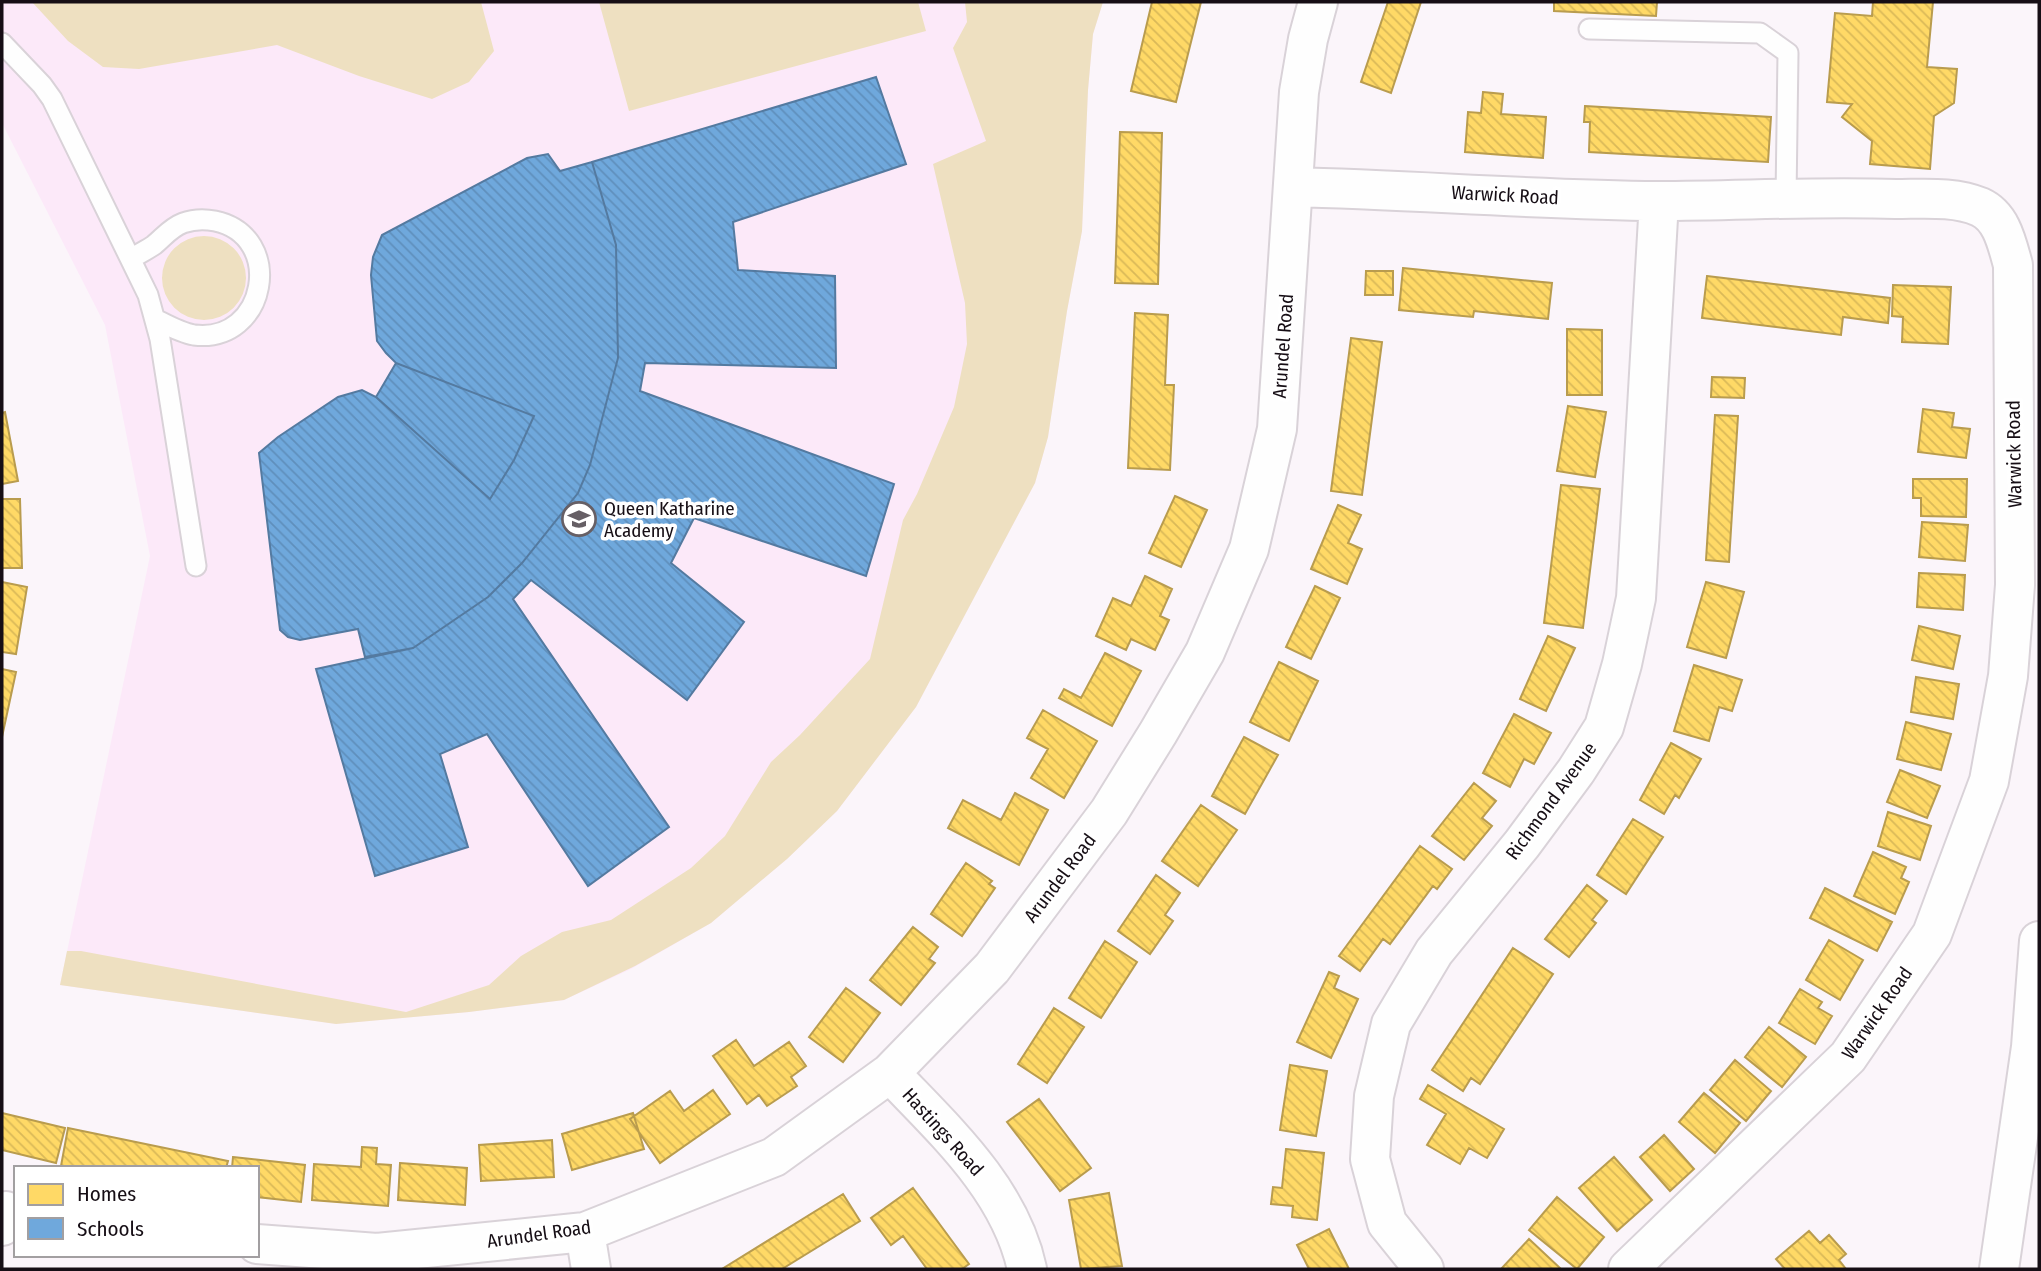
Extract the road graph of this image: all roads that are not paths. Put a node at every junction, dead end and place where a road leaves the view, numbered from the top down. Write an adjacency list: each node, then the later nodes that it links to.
1 (1318, 2): 4 (main road, Arundel Road)
2 (1589, 29): 5 (lane)
3 (2, 43): 7 (lane)
4 (1293, 187): 6 (main road, Warwick Road); 11 (main road, Arundel Road)
5 (1786, 198): 6 (main road, Warwick Road); 17 (main road, Warwick Road)
6 (1659, 201): 16 (main road, Richmond Avenue)
7 (131, 259): 8 (lane); 8 (lane)
8 (155, 319): 9 (lane)
9 (196, 566)
10 (2039, 941): 18 (main road)
11 (890, 1073): 12 (main road, Arundel Road); 15 (main road, Hastings Road)
12 (584, 1232): 13 (main road, Arundel Road); 14 (main road)
13 (259, 1244)
14 (591, 1269)
15 (1027, 1269)
16 (1424, 1269)
17 (1628, 1269)
18 (1999, 1269)

